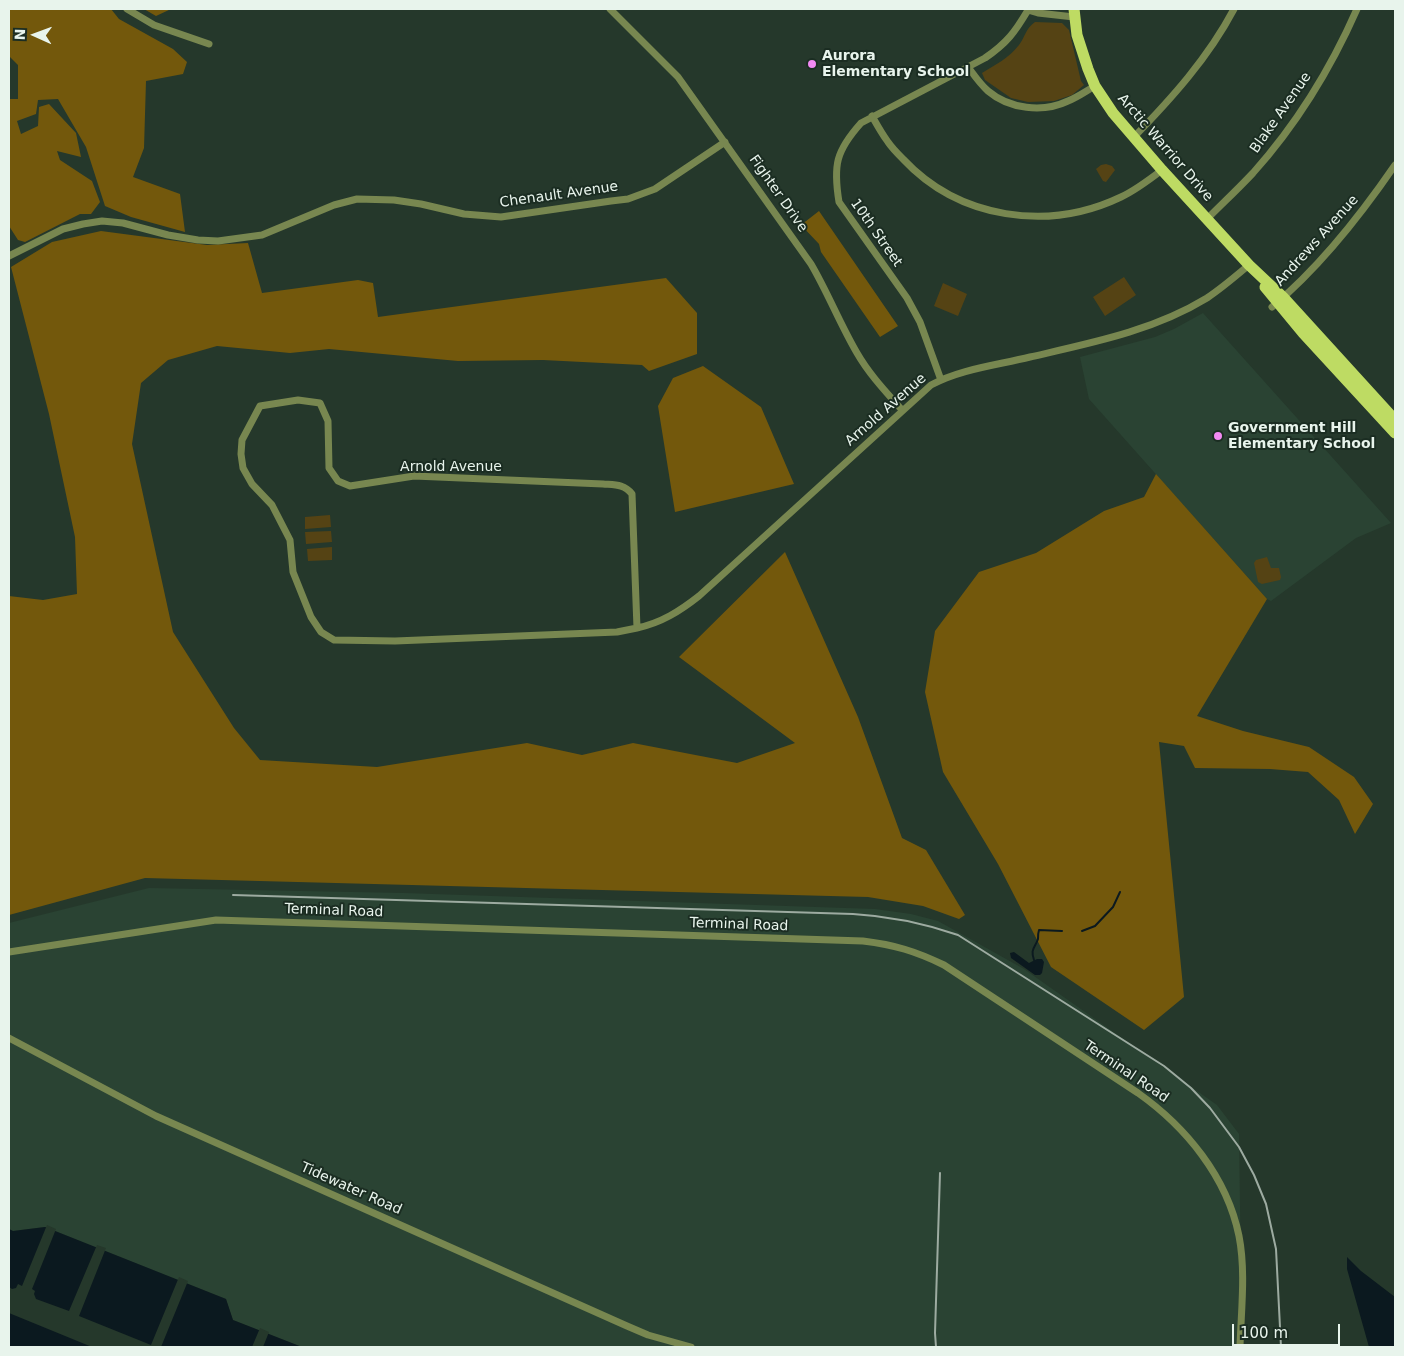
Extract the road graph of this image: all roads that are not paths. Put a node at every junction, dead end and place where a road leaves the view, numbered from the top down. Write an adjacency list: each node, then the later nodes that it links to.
1 (127, 9): 7 (street)
2 (610, 9): 12 (street, Fighter Drive)
3 (1234, 9): 11 (street)
4 (1357, 9): 15 (street, Blake Avenue)
5 (1028, 10): 6 (street); 8 (street, 10th Street)
6 (1074, 13): 9 (main road, Arctic Warrior Drive)
7 (209, 44)
8 (968, 67): 9 (street); 10 (street, 10th Street)
9 (1095, 86): 11 (main road, Arctic Warrior Drive)
10 (872, 116): 14 (street); 19 (street, 10th Street)
11 (1134, 138): 14 (main road, Arctic Warrior Drive)
12 (725, 142): 16 (street, Chenault Avenue); 20 (street, Fighter Drive)
13 (1395, 165): 18 (street, Andrews Avenue)
14 (1162, 170): 15 (main road, Arctic Warrior Drive)
15 (1207, 219): 17 (main road, Arctic Warrior Drive)
16 (9, 256)
17 (1249, 265): 18 (main road, Arctic Warrior Drive); 19 (street, Arnold Avenue)
18 (1277, 302): 21 (main road, Arctic Warrior Drive); 22 (main road, Arctic Warrior Drive)
19 (941, 380): 20 (street, Arnold Avenue)
20 (902, 410): 23 (street, Arnold Avenue)
21 (1395, 420)
22 (1395, 433)
23 (637, 628): 23 (street, Arnold Avenue)
24 (9, 952): 27 (street, Terminal Road)
25 (9, 1038): 26 (street, Tidewater Road)
26 (691, 1347)
27 (1240, 1347)

